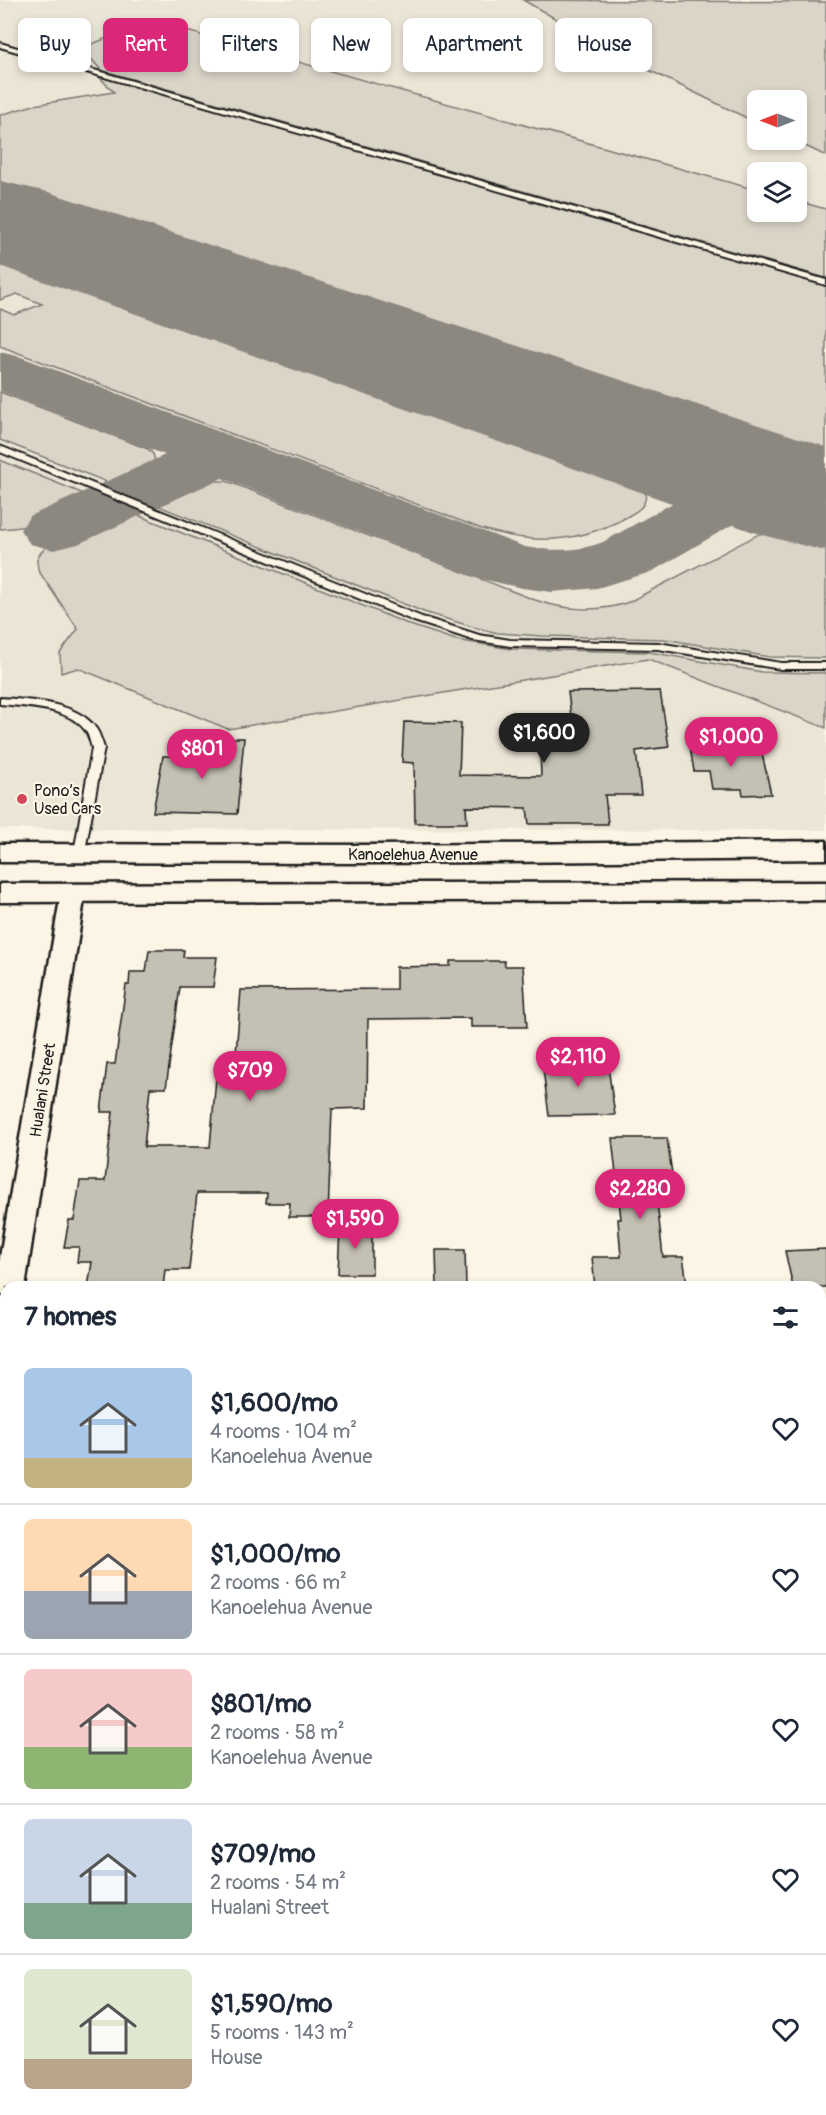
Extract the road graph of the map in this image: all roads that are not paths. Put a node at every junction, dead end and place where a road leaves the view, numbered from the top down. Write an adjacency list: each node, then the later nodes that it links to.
1 (0, 45): 2 (lane)
2 (826, 283)
3 (0, 449): 4 (lane)
4 (826, 666)
5 (0, 701): 8 (lane)
6 (826, 850): 8 (highway, Kanoelehua Avenue)
7 (0, 853): 8 (highway, Kanoelehua Avenue)
8 (80, 853)
9 (826, 891): 11 (highway)
10 (0, 893): 11 (highway)
11 (73, 893): 12 (street, Hualani Street)
12 (11, 1281)

